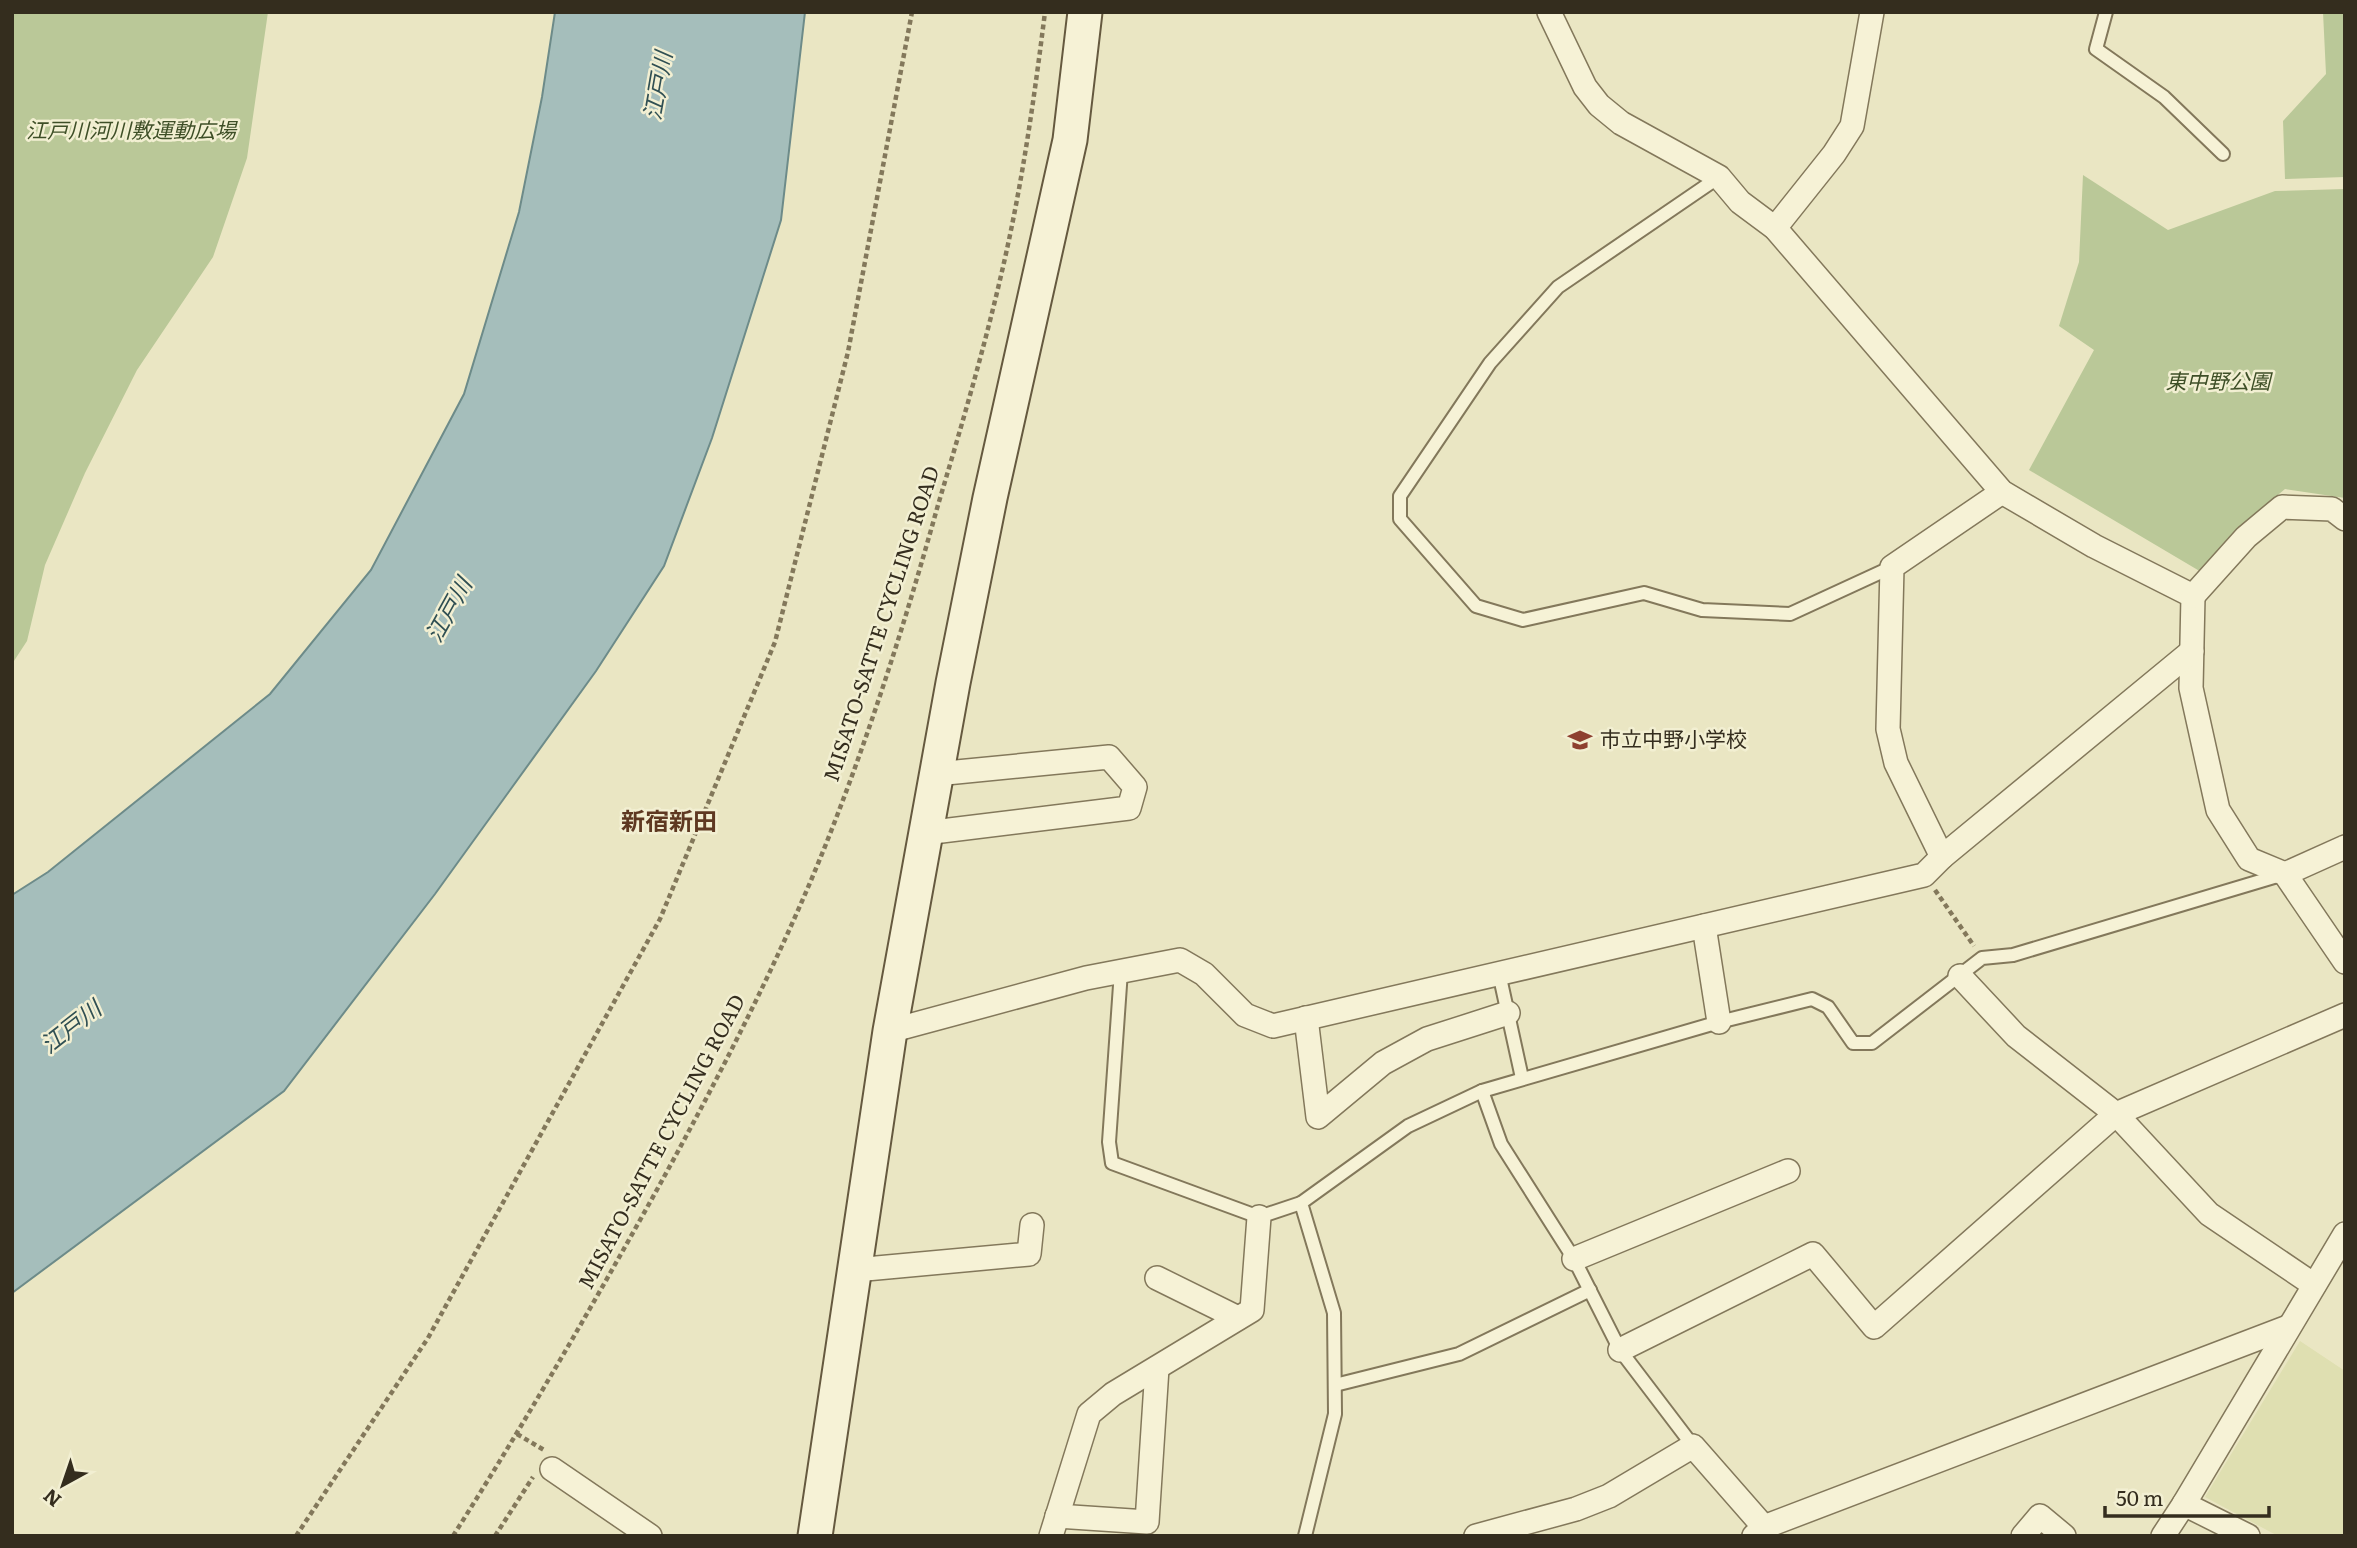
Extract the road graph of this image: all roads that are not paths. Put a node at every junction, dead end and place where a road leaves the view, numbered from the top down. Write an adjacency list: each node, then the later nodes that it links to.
1 (1085, 12): 13 (street)
2 (1549, 12): 6 (street)
3 (1872, 12): 7 (street)
4 (2106, 12): 5 (lane)
5 (2223, 153)
6 (1719, 177): 7 (street); 10 (lane)
7 (1775, 228): 8 (street)
8 (2002, 492): 10 (street); 11 (street)
9 (2345, 519): 11 (street)
10 (1892, 567): 16 (street)
11 (2193, 596): 12 (street)
12 (2192, 651): 16 (street); 17 (street)
13 (936, 774): 14 (street); 14 (street)
14 (925, 833): 27 (street)
15 (2345, 847): 17 (street)
16 (1942, 857): 18 (street)
17 (2285, 874): 19 (street); 22 (lane)
18 (1704, 926): 21 (street); 26 (street)
19 (2345, 962)
20 (1121, 971): 25 (street); 27 (street); 33 (lane)
21 (1499, 973): 23 (lane); 25 (street)
22 (1960, 976): 26 (lane); 30 (street)
23 (1508, 1013): 25 (street); 28 (lane)
24 (2345, 1015): 30 (street)
25 (1306, 1018)
26 (1719, 1022): 28 (lane)
27 (890, 1031): 37 (street)
28 (1522, 1078): 29 (lane)
29 (1482, 1091): 32 (lane); 36 (lane)
30 (2116, 1114): 39 (street); 43 (street)
31 (1788, 1171): 36 (street)
32 (1301, 1203): 33 (lane); 45 (lane)
33 (1259, 1217): 41 (street)
34 (1032, 1225): 37 (street)
35 (2345, 1234): 39 (street)
36 (1574, 1259): 40 (lane)
37 (855, 1270): 52 (street)
38 (1157, 1278): 41 (street)
39 (2314, 1285): 42 (street)
40 (1590, 1290): 43 (lane); 45 (lane)
41 (1238, 1318): 44 (street)
42 (2288, 1327): 48 (street); 50 (street)
43 (1620, 1350): 46 (lane)
44 (1157, 1368): 49 (street); 49 (street)
45 (1335, 1385): 53 (lane)
46 (1693, 1446): 50 (street); 54 (street)
47 (547, 1464): 51 (street)
48 (2184, 1504): 57 (street); 58 (street)
49 (1054, 1526)
50 (1763, 1533)
51 (650, 1536)
52 (815, 1536)
53 (1305, 1536)
54 (1476, 1536)
55 (2024, 1536): 56 (street)
56 (2064, 1536)
57 (2163, 1536)
58 (2248, 1536)

